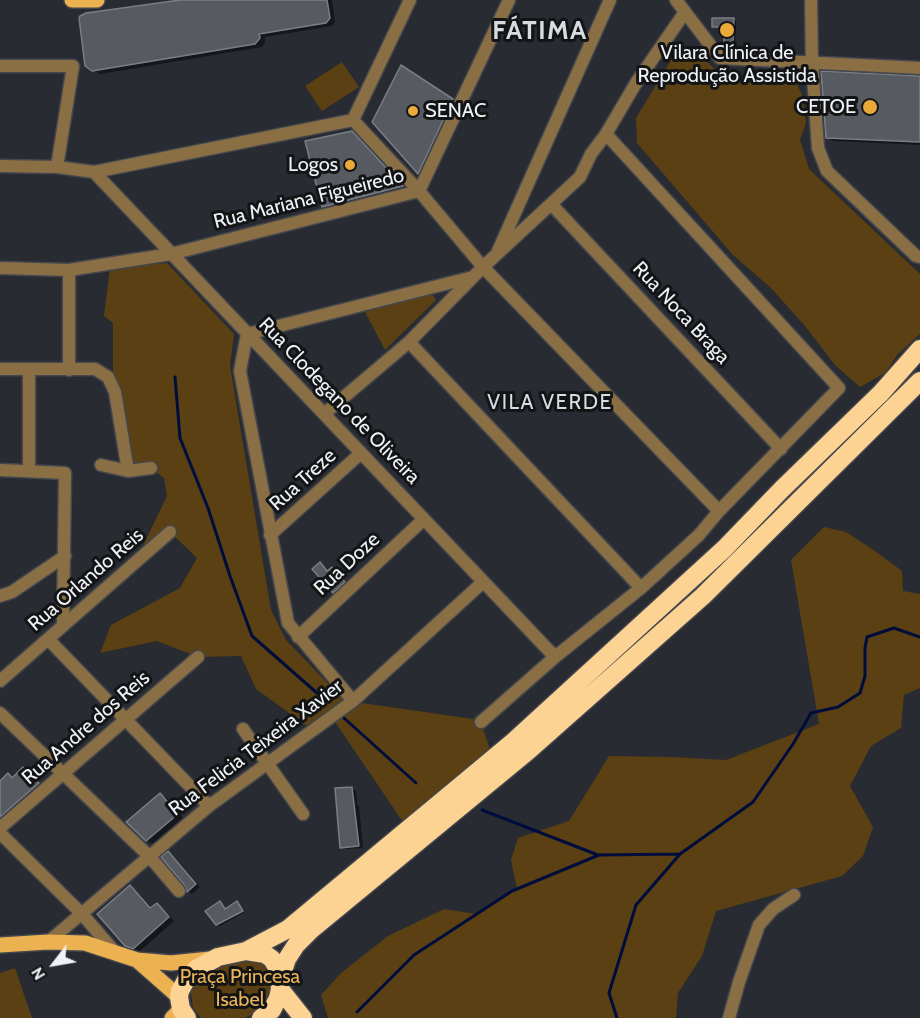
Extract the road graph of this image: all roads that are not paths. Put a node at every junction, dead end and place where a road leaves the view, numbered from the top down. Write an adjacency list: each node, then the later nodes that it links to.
1 (74, 0): 2 (main road)
2 (97, 0)
3 (410, 0): 12 (street)
4 (509, 0): 17 (street, Rua Mariana Figueiredo)
5 (610, 0): 20 (street)
6 (676, 0): 8 (street)
7 (811, 0): 9 (street)
8 (685, 12): 9 (street); 13 (street)
9 (812, 62): 11 (street); 21 (street)
10 (0, 66): 15 (street)
11 (920, 68)
12 (352, 120): 16 (street); 17 (street)
13 (606, 135): 18 (street); 34 (street)
14 (0, 166): 15 (street)
15 (57, 167): 16 (street)
16 (94, 172): 19 (street, Rua Clodegano de Oliveira)
17 (419, 191): 19 (street, Rua Mariana Figueiredo); 22 (street)
18 (551, 204): 20 (street); 34 (street, Rua Noca Braga)
19 (171, 254): 24 (street, Rua Mariana Figueiredo); 26 (street, Rua Clodegano de Oliveira)
20 (496, 256): 22 (street)
21 (920, 256)
22 (483, 267): 25 (street); 41 (street)
23 (0, 268): 24 (street, Rua Mariana Figueiredo)
24 (69, 270): 31 (street)
25 (473, 278): 26 (street); 27 (street)
26 (247, 334): 33 (street, Rua Clodegano de Oliveira); 44 (street)
27 (409, 342): 33 (street); 47 (street)
28 (920, 350): 73 (highway)
29 (0, 369): 30 (street)
30 (29, 369): 31 (street); 39 (street)
31 (69, 370): 40 (street)
32 (920, 381): 76 (highway)
33 (324, 414): 35 (street, Rua Clodegano de Oliveira)
34 (781, 449): 41 (street)
35 (361, 453): 42 (street, Rua Clodegano de Oliveira); 44 (street, Rua Treze)
36 (101, 465): 40 (street)
37 (151, 468): 40 (street)
38 (0, 470): 39 (street)
39 (29, 471): 45 (street)
40 (128, 471)
41 (719, 512): 47 (street)
42 (424, 519): 46 (street, Rua Clodegano de Oliveira); 50 (street, Rua Doze)
43 (170, 532): 49 (street, Rua Orlando Reis)
44 (270, 535): 50 (street)
45 (64, 556): 48 (street); 49 (street)
46 (483, 582): 53 (street, Rua Clodegano de Oliveira); 55 (street, Rua Felicia Teixeira Xavier)
47 (641, 588): 53 (street)
48 (0, 596)
49 (63, 625): 51 (street, Rua Orlando Reis)
50 (298, 637): 55 (street)
51 (48, 639): 54 (street, Rua Orlando Reis); 57 (street)
52 (198, 657): 57 (street, Rua Andre dos Reis)
53 (555, 657): 58 (street)
54 (0, 681)
55 (353, 701): 60 (street, Rua Felicia Teixeira Xavier)
56 (0, 713): 61 (street)
57 (126, 718): 61 (street, Rua Andre dos Reis); 62 (street)
58 (480, 722)
59 (243, 729): 60 (street)
60 (267, 765): 62 (street, Rua Felicia Teixeira Xavier); 63 (street)
61 (63, 774): 64 (street, Rua Andre dos Reis); 66 (street)
62 (209, 806): 66 (street, Rua Felicia Teixeira Xavier)
63 (303, 814)
64 (0, 828)
65 (0, 833): 69 (street)
66 (148, 856): 67 (street); 69 (street, Rua Felicia Teixeira Xavier)
67 (179, 891)
68 (794, 895): 80 (street)
69 (82, 914): 70 (street, Rua Felicia Teixeira Xavier); 72 (street)
70 (48, 942): 71 (main road); 72 (main road)
71 (0, 945)
72 (114, 951): 75 (main road)
73 (246, 951): 74 (highway); 76 (highway)
74 (218, 957): 75 (main road); 77 (highway)
75 (137, 960): 77 (main road)
76 (280, 985): 78 (highway); 79 (highway)
77 (180, 1011)
78 (261, 1018)
79 (303, 1018)
80 (729, 1018)

